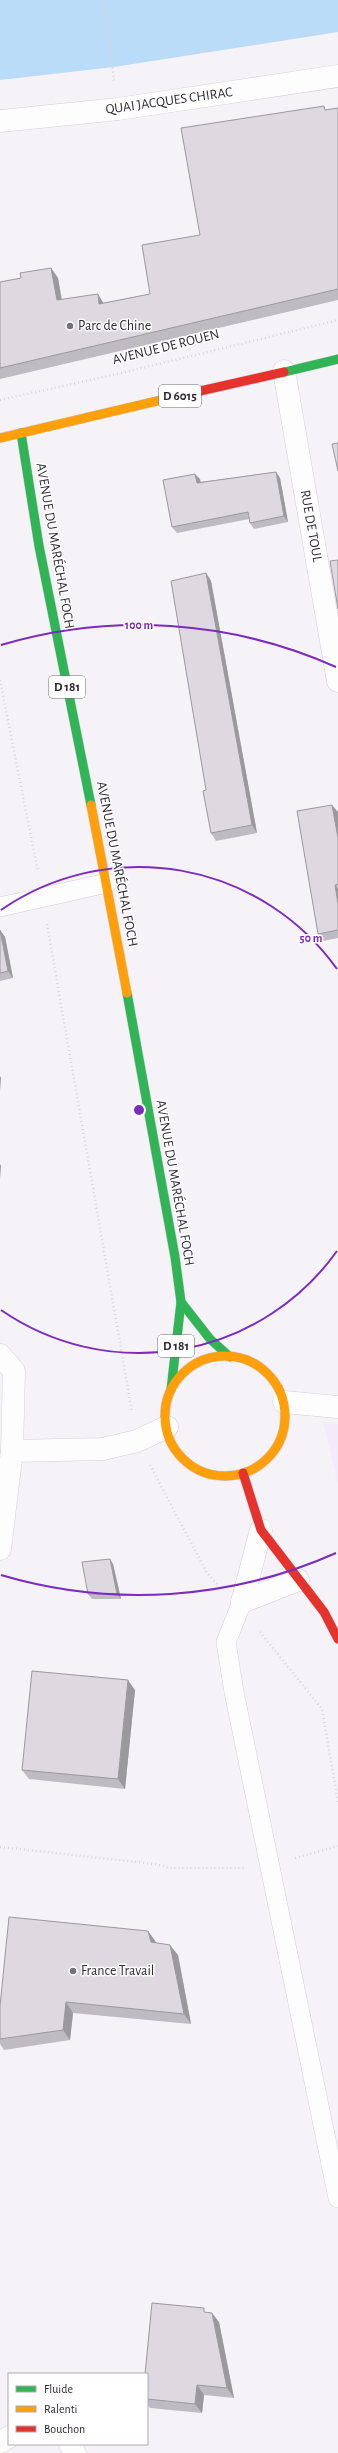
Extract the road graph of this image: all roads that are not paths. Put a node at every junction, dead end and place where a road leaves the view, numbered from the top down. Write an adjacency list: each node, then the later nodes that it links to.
1 (338, 76): 2 (street, QUAI JACQUES CHIRAC)
2 (0, 121)
3 (338, 360): 4 (main road, D 6015)
4 (284, 371): 5 (main road, D 6015); 7 (street, RUE DE TOUL)
5 (21, 433): 6 (main road, D 6015); 8 (main road, AVENUE DU MARÉCHAL FOCH / D 181)
6 (0, 438)
7 (338, 682)
8 (107, 883): 9 (lane); 10 (main road, AVENUE DU MARÉCHAL FOCH / D 181)
9 (0, 907)
10 (181, 1302): 12 (main road, D 181); 13 (main road, AVENUE DU MARÉCHAL FOCH / D 181)
11 (0, 1354): 17 (street)
12 (230, 1357): 13 (main road); 14 (main road)
13 (171, 1390): 16 (main road)
14 (284, 1402): 15 (street); 18 (main road)
15 (338, 1407)
16 (167, 1427): 17 (street); 18 (main road)
17 (12, 1451): 20 (street)
18 (243, 1473): 19 (main road)
19 (261, 1530): 21 (main road); 22 (street)
20 (0, 1549)
21 (298, 1580): 22 (street); 23 (main road)
22 (242, 1602): 24 (lane)
23 (338, 1639)
24 (338, 2198)

